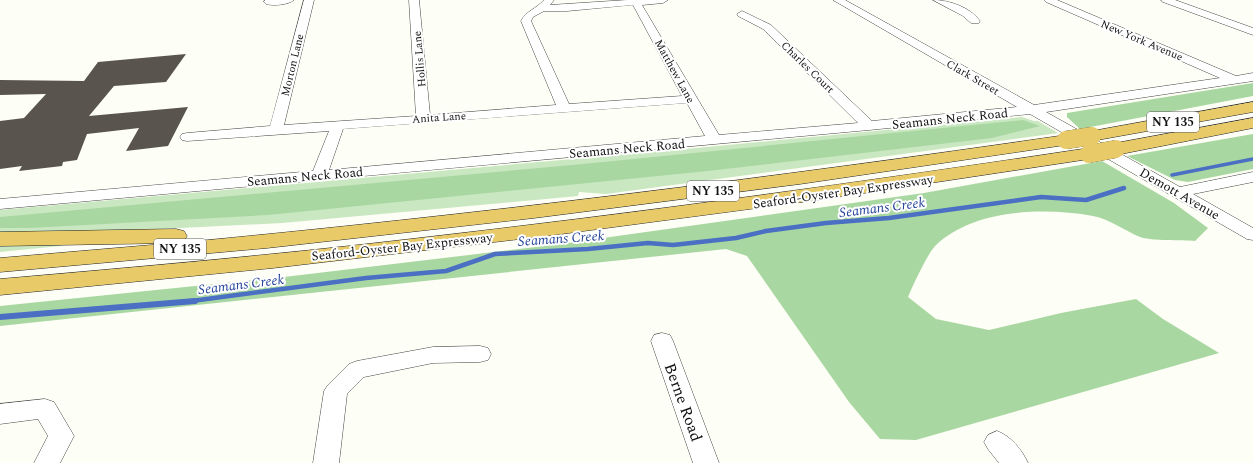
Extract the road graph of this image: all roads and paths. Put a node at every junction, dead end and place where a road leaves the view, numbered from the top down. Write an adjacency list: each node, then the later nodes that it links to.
1 (289, 0): 10 (street)
2 (309, 0): 26 (street, Morton Lane)
3 (414, 0): 22 (street, Hollis Lane)
4 (663, 0): 11 (street)
5 (838, 0): 21 (street, Clark Street)
6 (938, 0): 14 (street)
7 (1049, 0): 17 (street, New York Avenue)
8 (1170, 1): 9 (street); 15 (street)
9 (1195, 1)
10 (269, 2)
11 (636, 2): 12 (street); 18 (street, Matthew Lane)
12 (546, 4): 20 (street)
13 (742, 14): 25 (street, Charles Court)
14 (975, 21)
15 (1253, 32)
16 (1253, 77): 17 (street, Seamans Neck Road)
17 (1236, 81): 21 (street, Seamans Neck Road)
18 (691, 99): 20 (street, Anita Lane); 28 (street, Matthew Lane)
19 (1253, 107): 29 (highway, Seaford-Oyster Bay Expressway / NY 135)
20 (564, 108): 22 (street, Anita Lane)
21 (1031, 110): 25 (street, Seamans Neck Road); 29 (street, Clark Street)
22 (423, 118): 24 (street, Anita Lane)
23 (1253, 123): 29 (highway, Seaford-Oyster Bay Expressway / NY 135)
24 (338, 125): 26 (street, Anita Lane); 30 (street)
25 (868, 126): 28 (street, Seamans Neck Road)
26 (276, 130): 27 (street, Anita Lane)
27 (187, 137)
28 (714, 140): 30 (street, Seamans Neck Road)
29 (1101, 148): 32 (street, Demott Avenue); 34 (highway, Seaford-Oyster Bay Expressway / NY 135, bridge); 38 (highway, Seaford-Oyster Bay Expressway / NY 135)
30 (319, 175): 33 (street, Seamans Neck Road)
31 (1253, 177): 32 (street)
32 (1180, 192): 35 (street, Demott Avenue)
33 (0, 204)
34 (360, 231): 36 (highway); 37 (highway, Seaford-Oyster Bay Expressway / NY 135)
35 (1253, 234)
36 (0, 239)
37 (0, 265)
38 (0, 286)
39 (662, 341): 45 (street, Berne Road)
40 (480, 354): 44 (street)
41 (0, 414): 43 (street)
42 (997, 442): 46 (street)
43 (47, 463)
44 (326, 463)
45 (706, 463)
46 (1015, 463)

